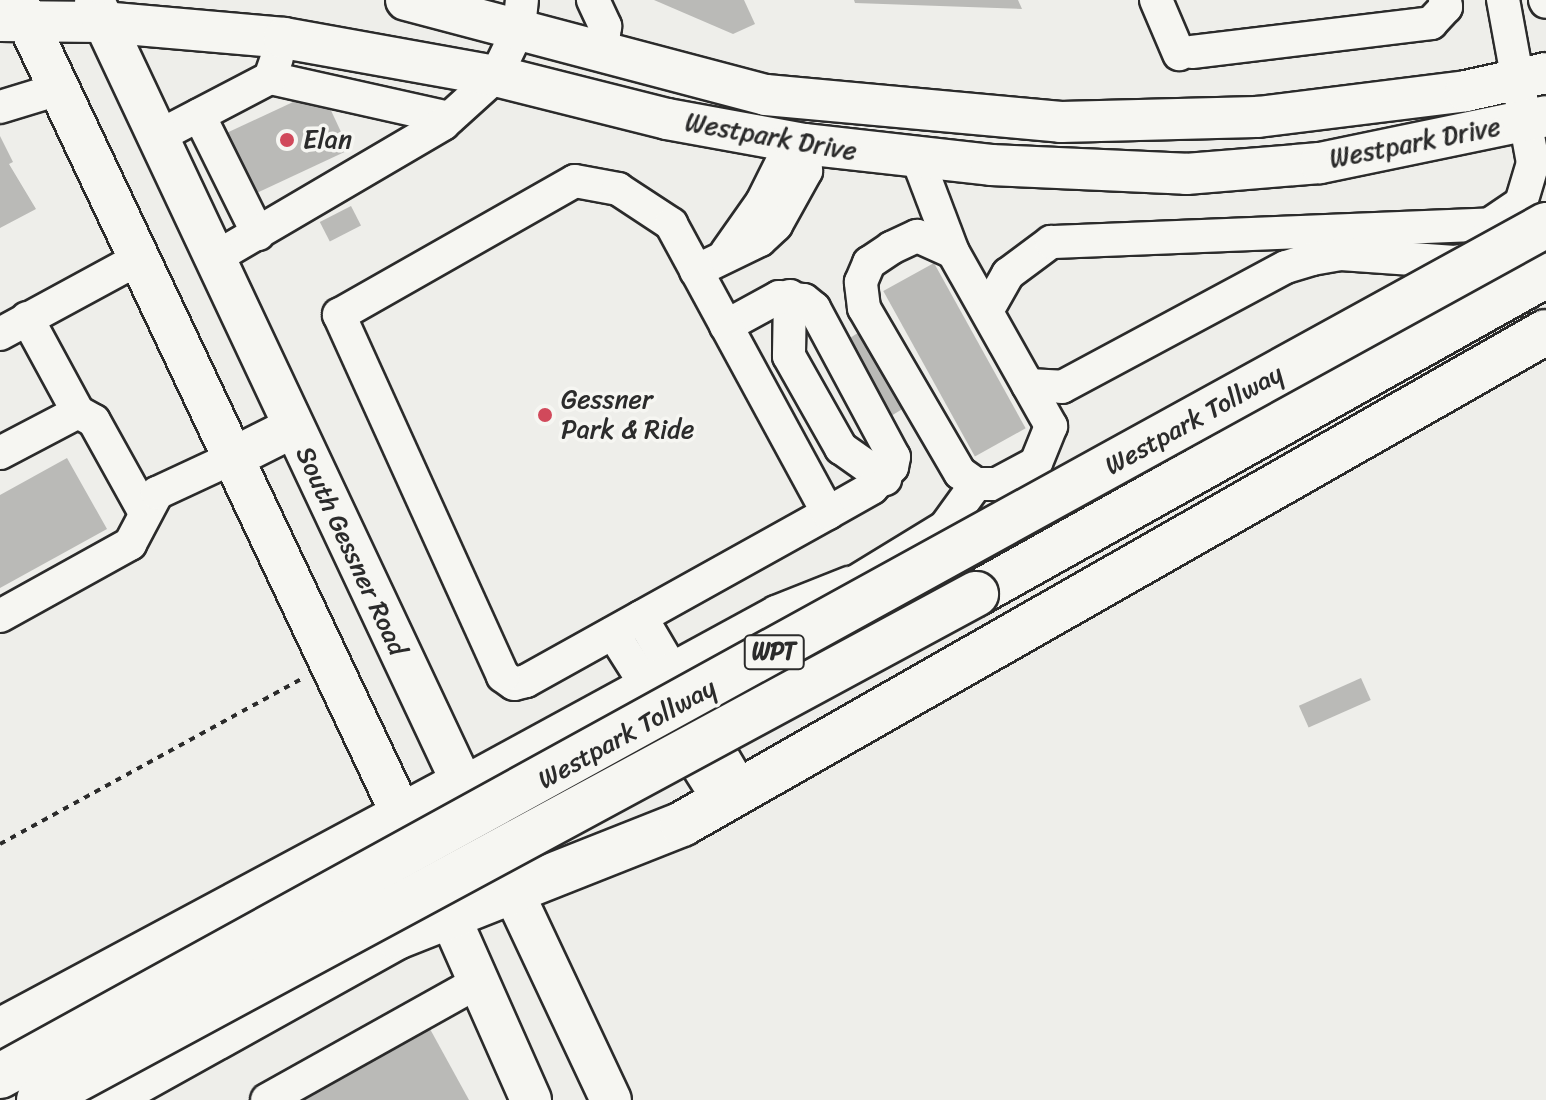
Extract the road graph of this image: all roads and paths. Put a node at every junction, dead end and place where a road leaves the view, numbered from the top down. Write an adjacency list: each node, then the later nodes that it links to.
1 (406, 0): 8 (main road, Westpark Drive)
2 (593, 0): 10 (street)
3 (1156, 0): 4 (street)
4 (1445, 0)
5 (1503, 0): 12 (street)
6 (98, 11): 7 (main road, Westpark Drive); 9 (main road, Westpark Drive); 21 (main road, South Gessner Road)
7 (15, 14): 14 (main road)
8 (521, 14): 10 (main road, Westpark Drive); 11 (street)
9 (284, 38): 11 (main road, Westpark Drive); 13 (street)
10 (602, 50): 15 (main road, Westpark Drive)
11 (496, 76): 18 (street); 22 (main road, Westpark Drive)
12 (1532, 76): 19 (street); 20 (main road, Westpark Drive)
13 (270, 78): 17 (street); 18 (street)
14 (59, 89): 16 (street); 28 (main road)
15 (813, 101): 20 (main road, Westpark Drive); 22 (main road)
16 (0, 107)
17 (199, 115): 21 (street); 26 (street)
18 (449, 118): 26 (street)
19 (1536, 118): 24 (main road, Westpark Drive); 33 (street)
20 (1191, 119): 24 (main road)
21 (157, 137): 29 (main road, South Gessner Road)
22 (804, 144): 23 (main road, Westpark Drive); 30 (street)
23 (918, 160): 24 (main road, Westpark Drive); 27 (street)
24 (1186, 174)
25 (1546, 223): 37 (street); 61 (highway, Westpark Tollway / WPT, bridge)
26 (258, 234): 29 (street)
27 (953, 252): 33 (street); 43 (street)
28 (138, 259): 34 (street); 41 (main road)
29 (213, 259): 39 (main road, South Gessner Road)
30 (696, 271): 35 (street); 49 (street)
31 (1546, 275): 62 (highway, Westpark Tollway / WPT, bridge)
32 (790, 296): 35 (street); 42 (street); 42 (street)
33 (987, 311): 37 (street)
34 (14, 326): 38 (street)
35 (726, 326): 45 (street)
36 (1546, 332): 54 (highway)
37 (1028, 385): 43 (street)
38 (78, 412): 40 (street); 44 (street)
39 (294, 427): 41 (main road); 53 (main road, South Gessner Road)
40 (0, 453)
41 (232, 458): 44 (street); 50 (main road)
42 (885, 479): 45 (street)
43 (976, 484): 46 (street)
44 (145, 513): 47 (street)
45 (828, 513): 48 (street)
46 (849, 583): 51 (street); 52 (street)
47 (0, 616)
48 (641, 617): 49 (street); 51 (street)
49 (613, 633): 51 (street)
50 (332, 667): 55 (main road); 56 (path)
51 (658, 676): 52 (street); 53 (street); 54 (street)
52 (691, 702): 54 (street)
53 (459, 785): 55 (highway); 57 (main road, South Gessner Road)
54 (731, 796): 57 (highway)
55 (401, 816): 58 (main road); 60 (highway)
56 (0, 844)
57 (514, 893): 58 (highway); 66 (main road, South Gessner Road)
58 (450, 917): 59 (main road); 63 (highway)
59 (478, 982): 64 (street); 65 (main road)
60 (0, 1031)
61 (0, 1076)
62 (39, 1100)
63 (104, 1100)
64 (267, 1100)
65 (531, 1100)
66 (611, 1100)

